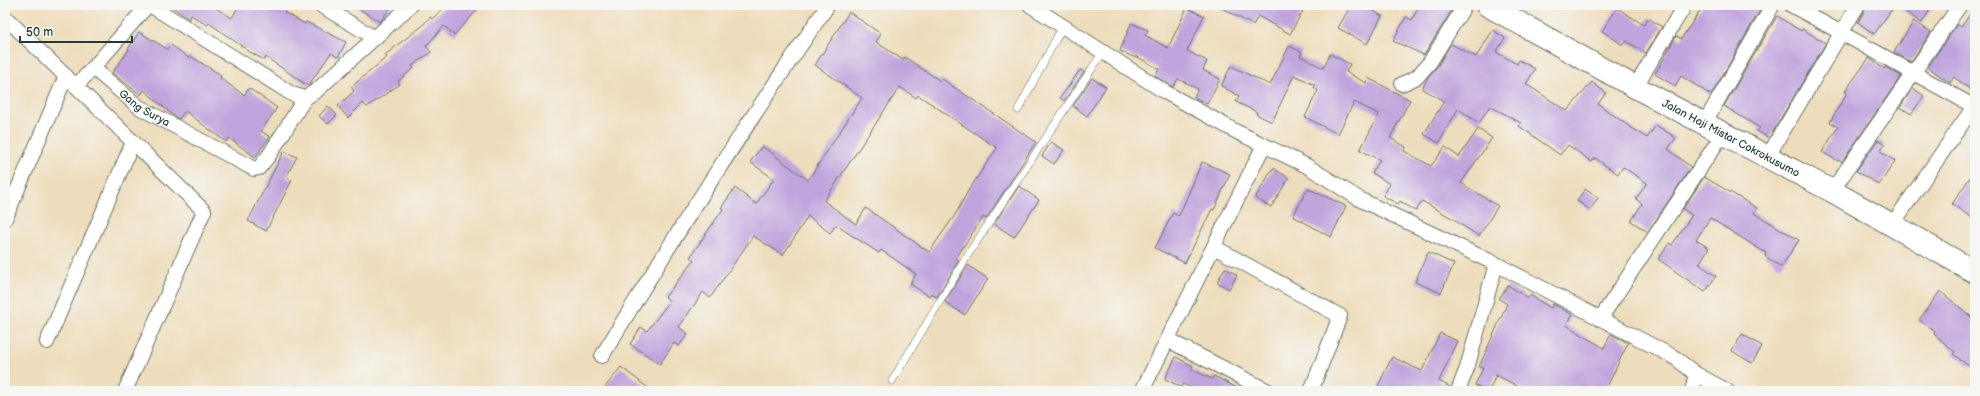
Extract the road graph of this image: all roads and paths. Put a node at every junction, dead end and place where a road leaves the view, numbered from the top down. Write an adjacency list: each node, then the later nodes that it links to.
1 (149, 5): 18 (street); 24 (street)
2 (320, 5): 16 (street)
3 (412, 5): 16 (street)
4 (828, 5): 41 (street)
5 (1466, 5): 21 (street)
6 (1487, 5): 23 (main road, Jalan Haji Mistar Cokrokusumo)
7 (1685, 5): 23 (street)
8 (1773, 5): 27 (street)
9 (1792, 5): 15 (street)
10 (1858, 5): 15 (street)
11 (1960, 5): 19 (street)
12 (1034, 6): 14 (street)
13 (5, 17): 20 (street)
14 (1063, 26): 17 (street); 26 (lane)
15 (1842, 34): 19 (street); 31 (street)
16 (375, 38): 24 (street)
17 (1103, 52): 30 (street); 43 (lane)
18 (93, 68): 22 (street); 24 (street, Gang Surya)
19 (1912, 72): 25 (street); 32 (street)
20 (66, 76): 22 (street); 33 (street)
21 (1402, 84)
22 (76, 86): 29 (street)
23 (1635, 86): 27 (main road, Jalan Haji Mistar Cokrokusumo)
24 (305, 98)
25 (1975, 106): 34 (street)
26 (1018, 110)
27 (1704, 122): 28 (main road, Jalan Haji Mistar Cokrokusumo)
28 (1724, 132): 31 (main road, Jalan Haji Mistar Cokrokusumo); 38 (street)
29 (133, 142): 40 (street); 44 (street)
30 (1264, 145): 35 (street); 36 (street)
31 (1768, 156): 32 (main road, Jalan Haji Mistar Cokrokusumo)
32 (1832, 191): 34 (main road, Jalan Haji Mistar Cokrokusumo)
33 (5, 219)
34 (1892, 225): 37 (main road, Jalan Haji Mistar Cokrokusumo)
35 (1214, 247): 39 (street); 47 (street)
36 (1496, 264): 38 (street); 48 (street)
37 (1975, 272)
38 (1600, 319): 42 (street)
39 (1168, 340): 45 (street); 46 (street)
40 (47, 342)
41 (602, 356)
42 (1696, 374): 49 (street); 50 (street)
43 (892, 381)
44 (125, 391)
45 (1142, 391)
46 (1268, 391)
47 (1311, 391)
48 (1458, 391)
49 (1692, 391)
50 (1727, 391)

